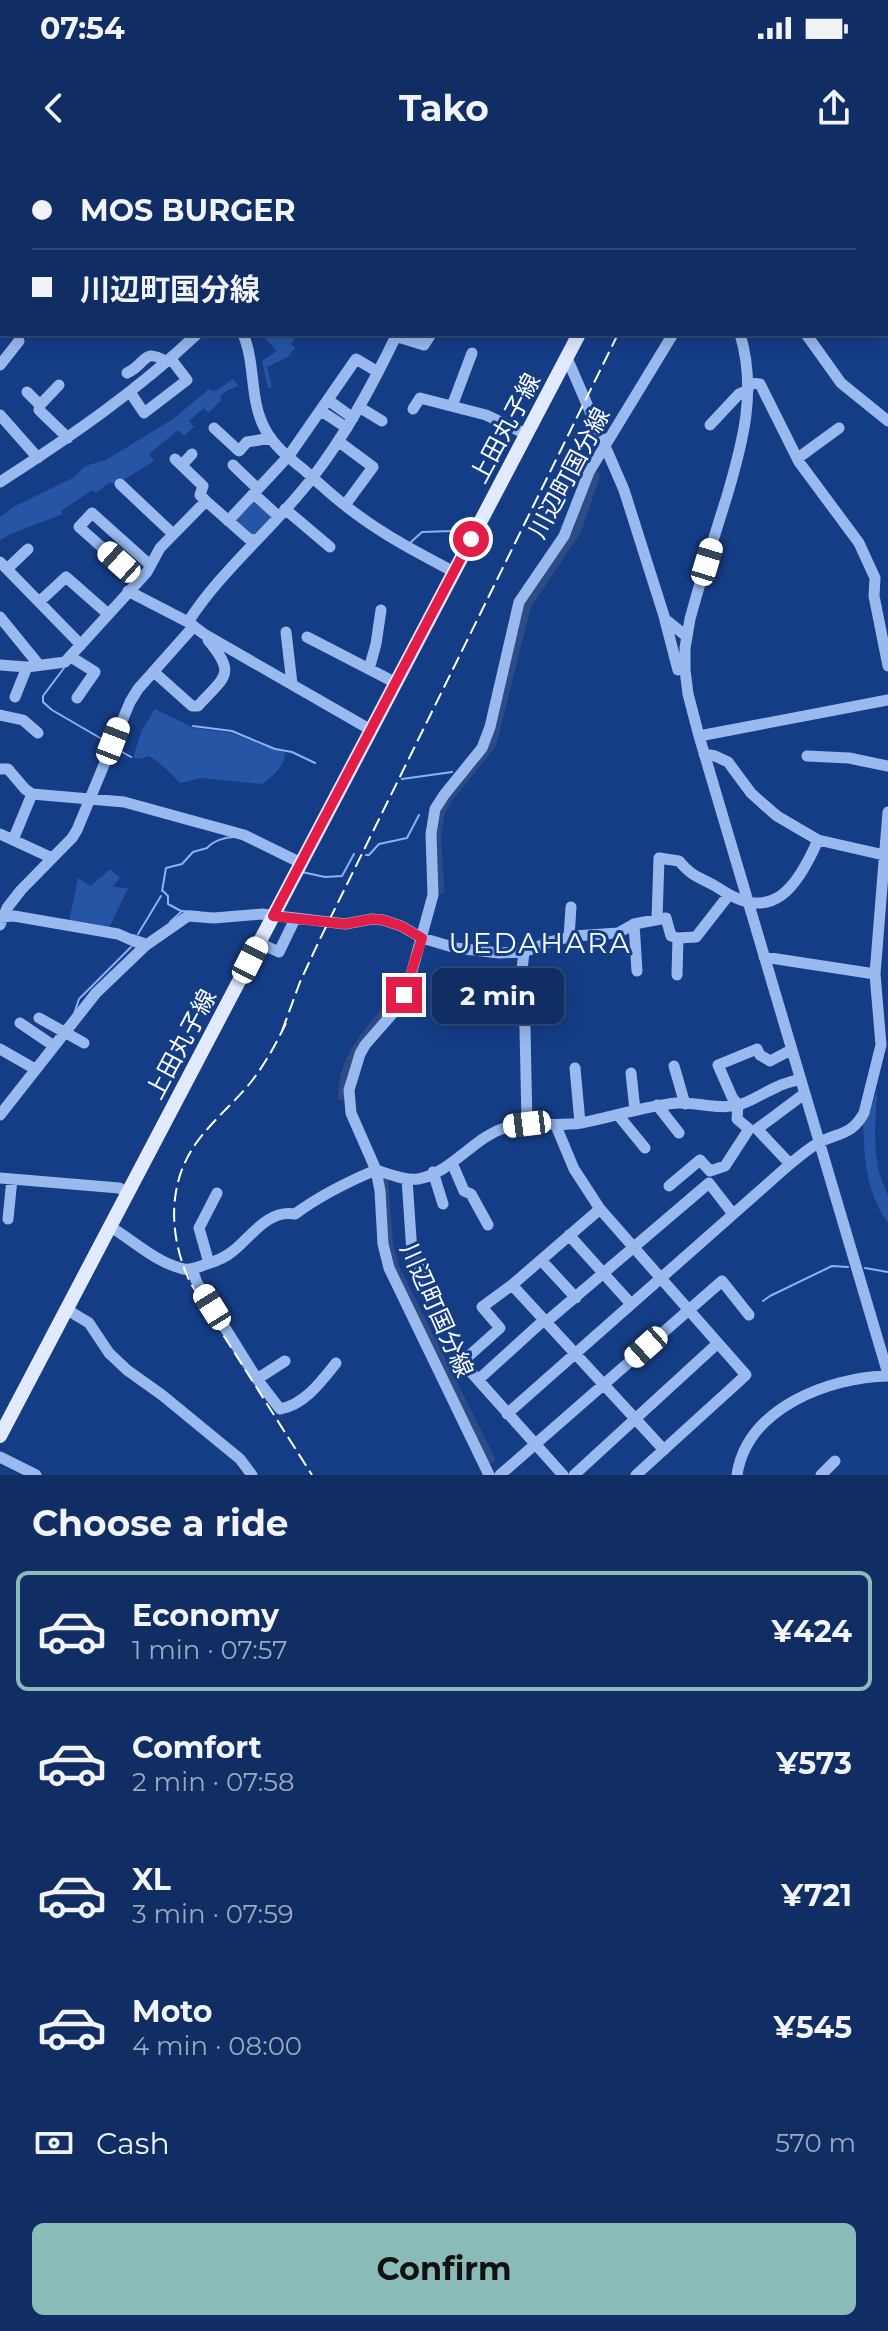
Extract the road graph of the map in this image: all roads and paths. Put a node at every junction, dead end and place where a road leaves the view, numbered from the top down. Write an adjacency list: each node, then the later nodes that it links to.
1 (195, 336): 13 (street)
2 (244, 336): 34 (street)
3 (396, 336): 15 (street)
4 (399, 336): 5 (street)
5 (430, 336)
6 (578, 336): 12 (main road, 上田丸子線)
7 (672, 336): 36 (street, 川辺町国分線)
8 (740, 336): 18 (street)
9 (807, 336): 28 (street)
10 (19, 341): 14 (street)
11 (472, 353): 23 (street)
12 (567, 358): 32 (main road, 上田丸子線); 36 (street)
13 (169, 361): 16 (street); 20 (street); 20 (street)
14 (0, 365)
15 (378, 372): 22 (street); 26 (street)
16 (127, 373)
17 (59, 385): 21 (street)
18 (748, 386): 29 (street); 39 (street); 66 (street)
19 (27, 392): 21 (street)
20 (130, 392): 33 (street)
21 (40, 405): 33 (street)
22 (324, 405): 26 (street); 40 (street)
23 (452, 406): 24 (street); 32 (street)
24 (413, 409)
25 (0, 415): 38 (street)
26 (353, 417): 27 (street); 35 (street)
27 (382, 421)
28 (888, 421)
29 (710, 425)
30 (214, 428): 34 (street)
31 (839, 428): 39 (street)
32 (526, 434): 56 (main road, 上田丸子線)
33 (68, 438): 38 (street)
34 (271, 438): 40 (street)
35 (338, 441): 42 (street); 47 (street)
36 (606, 444): 63 (street); 107 (street, 川辺町国分線)
37 (192, 454): 46 (street)
38 (38, 458): 43 (street)
39 (798, 458): 72 (street)
40 (286, 459): 42 (street); 45 (street)
41 (233, 465): 45 (street)
42 (312, 478): 47 (street); 48 (street)
43 (0, 482)
44 (120, 484): 50 (street)
45 (256, 492): 48 (street); 49 (street)
46 (206, 501): 49 (street); 50 (street)
47 (345, 505): 56 (street)
48 (282, 512): 51 (street); 52 (street)
49 (228, 521): 51 (street)
50 (173, 534): 55 (street)
51 (255, 540): 64 (street)
52 (330, 547)
53 (28, 549): 54 (street)
54 (4, 565): 59 (street)
55 (150, 565): 57 (street); 57 (street)
56 (454, 572): 76 (main road, 上田丸子線)
57 (139, 580): 58 (street)
58 (128, 591): 61 (street); 64 (street)
59 (39, 602): 61 (street); 68 (street)
60 (381, 610): 73 (street)
61 (108, 614): 68 (street)
62 (0, 617): 71 (street)
63 (665, 619): 66 (street); 74 (street)
64 (195, 627): 75 (street); 75 (street); 77 (street)
65 (286, 632): 77 (street)
66 (686, 636): 84 (street)
67 (307, 637): 73 (street)
68 (81, 645): 69 (street)
69 (71, 657): 71 (street); 79 (street)
70 (0, 665): 71 (street)
71 (33, 666): 78 (street)
72 (888, 666)
73 (369, 669): 76 (street)
74 (678, 670)
75 (154, 672): 90 (street)
76 (396, 683): 82 (main road, 上田丸子線)
77 (292, 684): 82 (street)
78 (15, 697)
79 (77, 698)
80 (888, 700): 84 (street)
81 (0, 715): 83 (street)
82 (371, 730): 97 (main road, 上田丸子線)
83 (38, 733)
84 (699, 736): 85 (street)
85 (704, 754): 94 (street); 99 (street)
86 (807, 756): 87 (street)
87 (888, 766)
88 (0, 769): 89 (street)
89 (32, 794): 90 (street); 93 (street)
90 (90, 800): 96 (street); 97 (street)
91 (888, 812): 95 (street)
92 (0, 834): 93 (street)
93 (13, 840): 96 (street)
94 (818, 840): 95 (street); 99 (street)
95 (886, 856): 114 (street)
96 (52, 858): 104 (street)
97 (301, 863): 101 (main road, 上田丸子線)
98 (728, 896): 99 (street); 103 (street); 108 (street)
99 (748, 904): 112 (street)
100 (571, 907): 106 (street)
101 (273, 916): 102 (street); 109 (main road, 上田丸子線); 110 (street)
102 (295, 919): 107 (street); 109 (street)
103 (657, 919): 105 (street); 108 (street)
104 (2, 920): 110 (street)
105 (634, 924): 106 (street); 113 (street)
106 (569, 937): 111 (street)
107 (422, 938): 111 (street); 144 (street, 川辺町国分線)
108 (678, 938): 115 (street)
109 (259, 943): 149 (main road, 上田丸子線)
110 (145, 946): 118 (street)
111 (524, 952): 137 (street)
112 (764, 957): 114 (street); 123 (street)
113 (637, 971)
114 (875, 974): 121 (street)
115 (677, 975)
116 (39, 1018): 118 (street)
117 (20, 1023): 120 (street)
118 (64, 1033): 119 (street); 120 (street)
119 (84, 1043)
120 (54, 1046): 125 (street)
121 (885, 1046): 140 (street)
122 (0, 1049): 125 (street)
123 (791, 1050): 128 (street); 132 (street)
124 (674, 1066): 130 (street)
125 (33, 1068): 134 (street)
126 (575, 1068): 136 (street)
127 (631, 1073): 133 (street)
128 (800, 1079): 129 (street); 132 (street)
129 (804, 1094): 140 (street); 143 (street)
130 (685, 1104): 131 (street); 132 (street)
131 (657, 1105): 133 (street); 139 (street)
132 (738, 1105): 148 (street)
133 (635, 1110): 135 (street)
134 (0, 1115)
135 (618, 1115): 136 (street); 141 (street)
136 (580, 1123): 138 (street)
137 (527, 1124): 138 (street); 142 (street)
138 (556, 1126): 152 (street)
139 (679, 1133)
140 (819, 1142): 143 (street); 176 (street)
141 (645, 1148)
142 (452, 1163): 145 (street); 155 (street)
143 (790, 1164): 153 (street)
144 (376, 1170): 147 (street); 160 (street); 189 (street, 川辺町国分線)
145 (433, 1172): 147 (street); 151 (street)
146 (6, 1178): 149 (street); 154 (street)
147 (407, 1179): 164 (street)
148 (669, 1186)
149 (127, 1192): 156 (main road, 上田丸子線)
150 (217, 1193): 160 (street)
151 (443, 1204)
152 (600, 1209): 157 (street); 158 (street)
153 (733, 1214): 158 (street); 163 (street)
154 (8, 1219)
155 (488, 1225)
156 (109, 1226): 161 (street); 168 (main road, 上田丸子線)
157 (569, 1235): 159 (street); 162 (street)
158 (634, 1248): 162 (street); 163 (street)
159 (541, 1260): 165 (street); 166 (street)
160 (209, 1263): 161 (street)
161 (192, 1269): 177 (street)
162 (605, 1273): 166 (street); 167 (street)
163 (661, 1278): 167 (street); 169 (street)
164 (427, 1281)
165 (512, 1285): 171 (street); 178 (street)
166 (576, 1298): 171 (street)
167 (631, 1304): 173 (street)
168 (66, 1309): 182 (main road, 上田丸子線); 188 (street)
169 (688, 1310): 170 (street); 172 (street); 179 (street)
170 (749, 1315)
171 (545, 1321): 173 (street); 178 (street)
172 (718, 1343): 181 (street); 184 (street)
173 (575, 1354): 179 (street); 180 (street)
174 (285, 1361): 177 (street)
175 (336, 1363): 177 (street)
176 (888, 1375): 194 (street)
177 (257, 1379)
178 (478, 1380): 180 (street)
179 (603, 1385): 181 (street); 183 (street)
180 (507, 1414): 183 (street)
181 (635, 1420): 184 (street); 192 (street)
182 (0, 1436)
183 (535, 1446): 190 (street); 191 (street)
184 (664, 1450): 193 (street)
185 (0, 1457): 187 (street)
186 (835, 1461): 195 (street)
187 (36, 1475)
188 (252, 1475)
189 (489, 1475)
190 (500, 1475)
191 (563, 1475)
192 (574, 1475)
193 (636, 1475)
194 (737, 1475)
195 (821, 1475)

